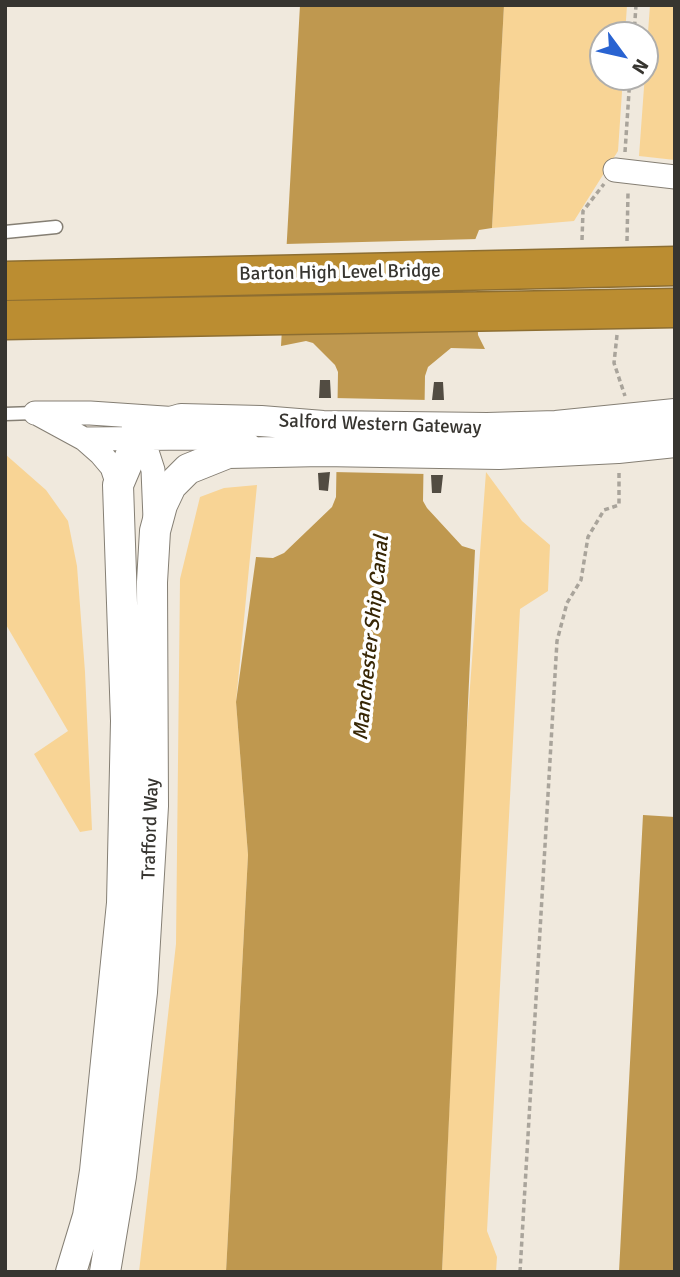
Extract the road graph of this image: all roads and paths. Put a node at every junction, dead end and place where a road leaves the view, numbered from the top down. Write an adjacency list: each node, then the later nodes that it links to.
1 (630, 91): 2 (path)
2 (615, 170): 3 (street); 6 (path)
3 (675, 177)
4 (56, 227): 5 (lane)
5 (5, 232)
6 (582, 249)
7 (675, 266): 8 (highway, Barton High Level Bridge, bridge)
8 (5, 281)
9 (675, 308): 10 (highway, Barton High Level Bridge, bridge)
10 (5, 320)
11 (35, 413): 12 (lane); 13 (street); 17 (street)
12 (5, 414)
13 (114, 414): 15 (street); 18 (street)
14 (675, 414): 19 (street, Salford Western Gateway)
15 (181, 419): 16 (street, Salford Western Gateway); 18 (street, Salford Western Gateway)
16 (323, 438): 19 (street, Salford Western Gateway); 21 (street, Salford Western Gateway)
17 (84, 439): 18 (street); 23 (street)
18 (143, 439): 21 (street); 23 (street, Salford Western Gateway); 24 (street)
19 (439, 440): 20 (street, Salford Western Gateway)
20 (675, 442)
21 (260, 452): 24 (street, Trafford Way)
22 (619, 471): 27 (path)
23 (118, 485): 25 (street, Trafford Way)
24 (155, 531): 26 (street, Trafford Way)
25 (71, 1272)
26 (105, 1272)
27 (520, 1272)

